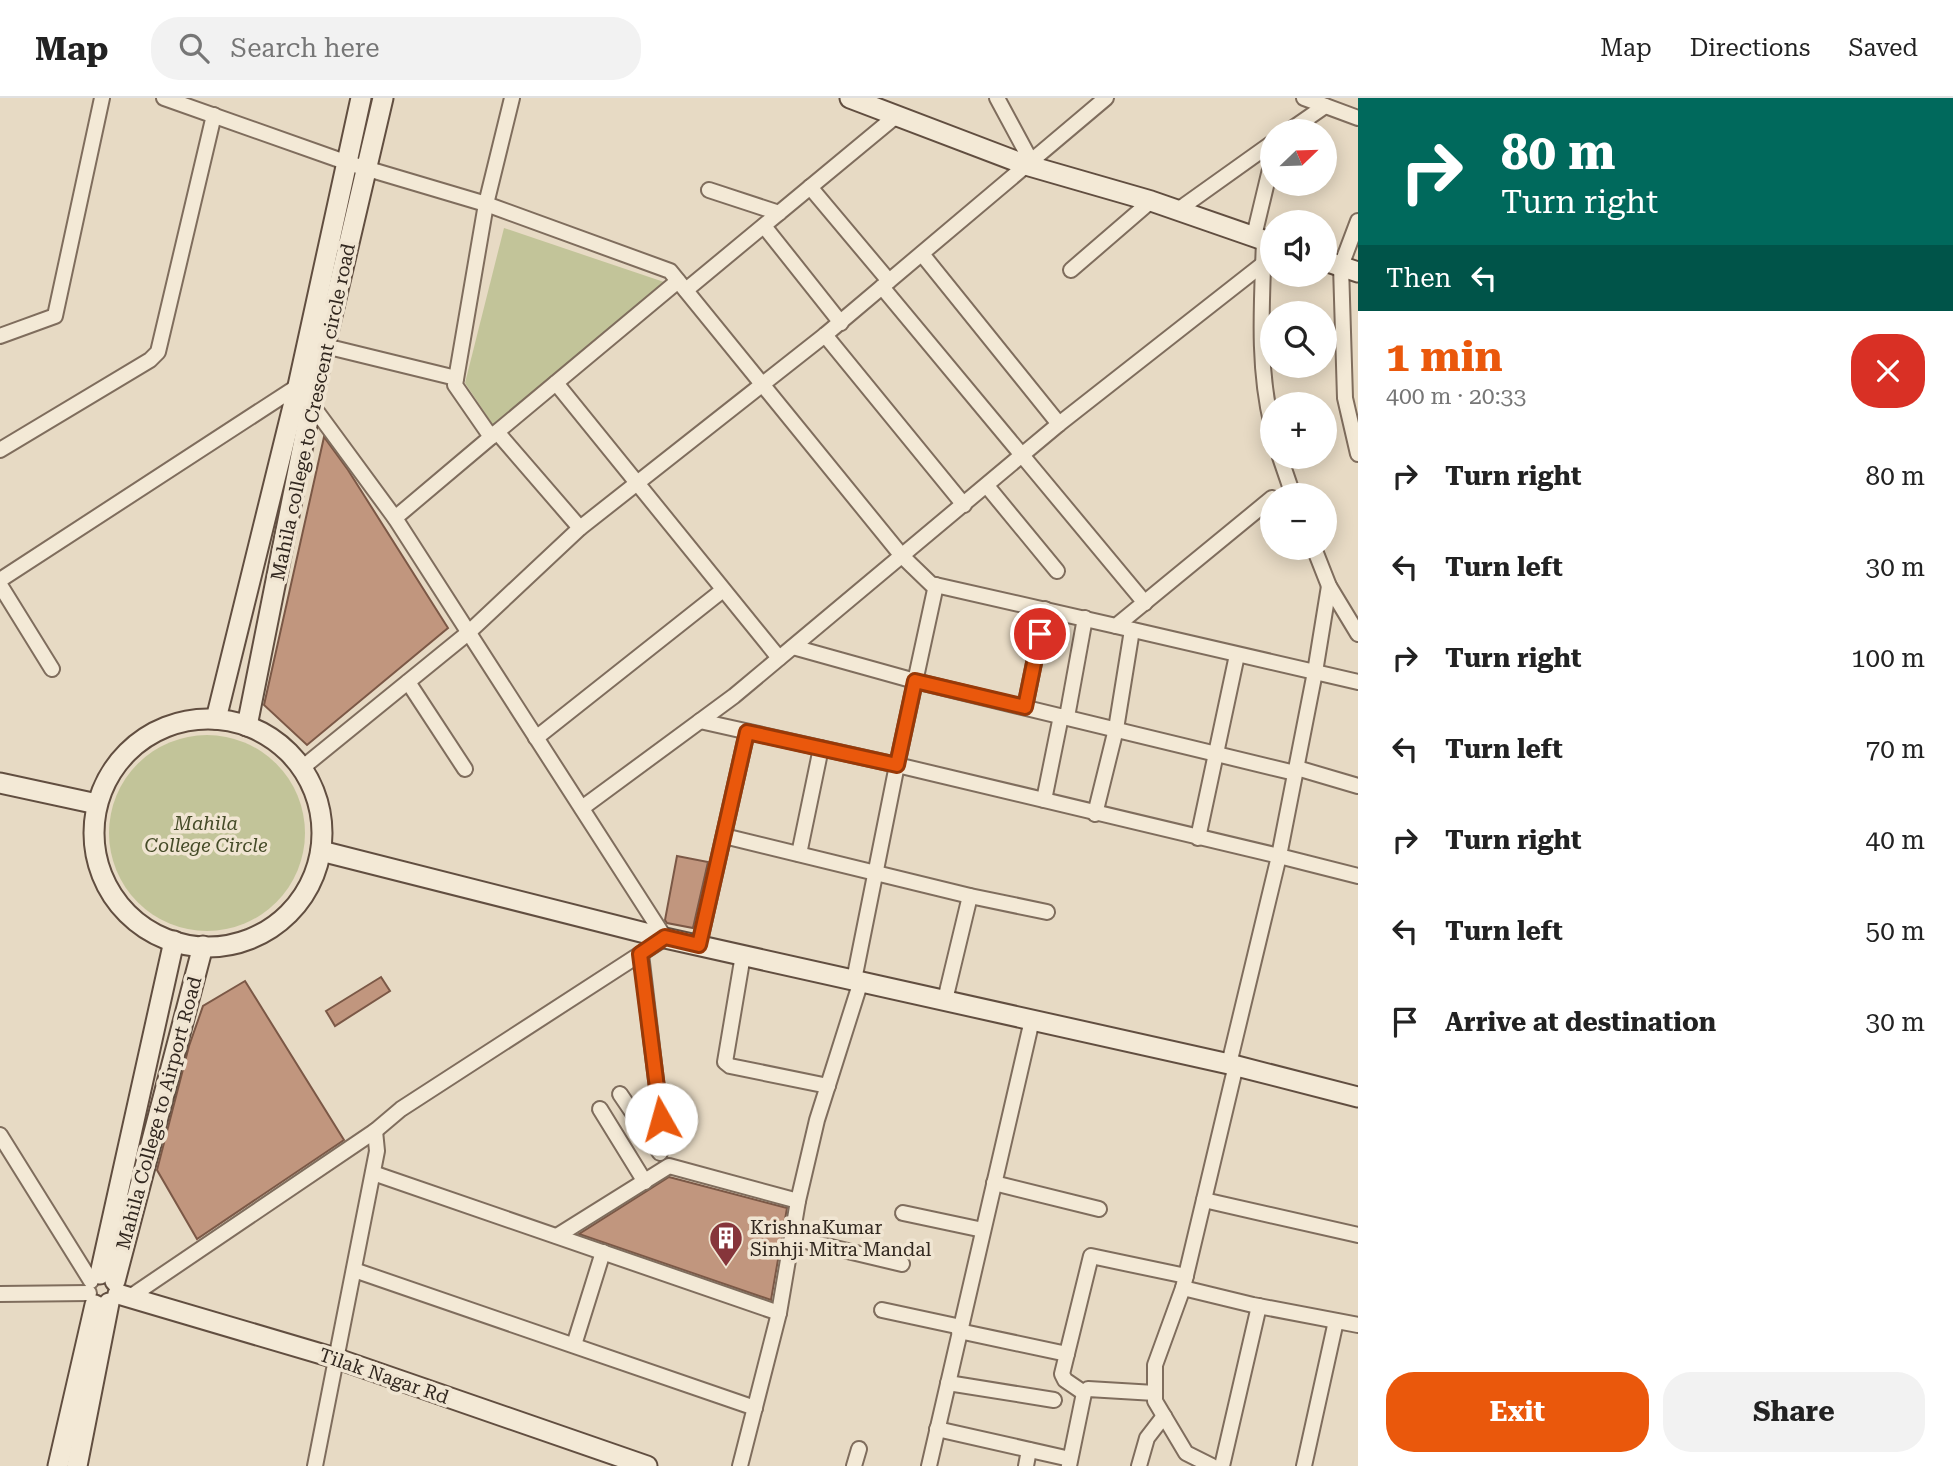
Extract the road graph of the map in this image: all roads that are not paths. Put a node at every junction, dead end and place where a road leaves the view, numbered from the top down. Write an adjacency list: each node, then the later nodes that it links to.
1 (102, 98): 36 (street)
2 (164, 98): 11 (street)
3 (361, 98): 17 (main road, Mahila college to Crescent circle road)
4 (383, 98): 17 (main road, Mahila college to Crescent circle road)
5 (512, 98): 21 (street)
6 (850, 98): 12 (main road)
7 (997, 98): 16 (street)
8 (1106, 98): 16 (street)
9 (1306, 98): 10 (street)
10 (1325, 106): 13 (street); 14 (street)
11 (214, 115): 17 (street); 47 (street)
12 (896, 116): 16 (main road); 18 (street)
13 (1358, 118)
14 (1306, 119)
15 (1260, 152): 22 (street)
16 (1028, 163): 20 (main road); 27 (street)
17 (357, 165): 21 (street); 37 (main road, Mahila college to Crescent circle road); 41 (main road, Mahila college to Crescent circle road)
18 (810, 187): 23 (street); 31 (street)
19 (709, 190): 23 (street)
20 (1150, 201): 22 (main road); 30 (street)
21 (486, 204): 32 (street); 38 (street)
22 (1178, 210): 26 (main road)
23 (779, 213): 25 (street)
24 (1358, 221): 29 (street)
25 (764, 226): 32 (street); 34 (street)
26 (1260, 239)
27 (922, 254): 31 (street); 45 (street)
28 (1260, 266): 45 (street)
29 (1341, 266): 43 (street)
30 (1071, 270)
31 (886, 284): 34 (street); 49 (street)
32 (682, 286): 39 (street); 40 (street)
33 (1262, 287): 42 (street)
34 (841, 323): 35 (street)
35 (825, 335): 40 (street); 52 (street)
36 (0, 336)
37 (325, 346): 38 (street); 44 (main road, Mahila college to Crescent circle road)
38 (456, 379): 46 (street)
39 (556, 383): 46 (street); 50 (street)
40 (761, 384): 50 (street); 56 (street)
41 (298, 386): 44 (street); 59 (street); 80 (main road, Mahila college to Crescent circle road)
42 (1265, 392)
43 (1351, 400): 48 (street)
44 (311, 405): 54 (street); 82 (main road, Mahila college to Crescent circle road)
45 (1059, 424): 49 (street)
46 (494, 434): 54 (street); 55 (street)
47 (0, 450)
48 (1358, 454)
49 (1022, 455): 51 (street); 63 (street)
50 (636, 484): 55 (street); 62 (street)
51 (987, 486): 52 (street); 58 (street)
52 (964, 505): 56 (street)
53 (1260, 508): 63 (street)
54 (395, 518): 68 (street)
55 (580, 528): 68 (street)
56 (902, 556): 60 (street); 70 (street)
57 (1319, 560): 61 (street)
58 (1057, 571)
59 (0, 583): 73 (street)
60 (936, 585): 64 (street); 75 (street)
61 (1329, 586): 69 (street); 74 (street)
62 (723, 590): 72 (street); 85 (street)
63 (1144, 603): 66 (street)
64 (1045, 609): 65 (street); 78 (street)
65 (1085, 618): 66 (street); 79 (street)
66 (1116, 626): 67 (street)
67 (1132, 630): 71 (street); 83 (street)
68 (468, 633): 76 (street); 85 (street)
69 (1358, 634)
70 (793, 647): 72 (street); 75 (street)
71 (1237, 655): 74 (street); 87 (street)
72 (779, 658): 81 (street)
73 (51, 669)
74 (1315, 672): 77 (street); 91 (street)
75 (915, 681): 78 (street); 88 (street)
76 (408, 682): 89 (street); 90 (street)
77 (1358, 682)
78 (1025, 707): 79 (street)
79 (1064, 716): 83 (street); 94 (street)
80 (216, 719): 82 (main road); 95 (main road)
81 (700, 721): 84 (street); 96 (street)
82 (247, 726): 89 (main road)
83 (1116, 729): 87 (street); 97 (street)
84 (747, 732): 86 (street); 98 (street)
85 (536, 738): 96 (street)
86 (821, 748): 88 (street); 101 (street)
87 (1217, 755): 91 (street); 99 (street)
88 (897, 765): 94 (street); 103 (street)
89 (302, 768): 100 (main road)
90 (465, 769)
91 (1296, 771): 93 (street); 102 (street)
92 (0, 783): 95 (main road)
93 (1358, 786)
94 (1044, 800): 97 (street)
95 (97, 804): 108 (main road)
96 (582, 808): 107 (street)
97 (1095, 814): 99 (street)
98 (724, 836): 101 (street); 109 (street)
99 (1198, 838): 102 (street)
100 (321, 850): 107 (main road); 110 (main road)
101 (799, 854): 103 (street)
102 (1279, 856): 104 (street); 116 (street)
103 (876, 871): 105 (street); 113 (street)
104 (1358, 876)
105 (970, 895): 106 (street); 114 (street)
106 (1047, 912)
107 (665, 937): 109 (main road); 111 (street)
108 (173, 941): 110 (main road); 140 (main road, Mahila College to Airport Road)
109 (699, 945): 112 (main road)
110 (203, 946): 140 (main road, Mahila College to Airport Road)
111 (640, 954): 121 (street); 123 (street)
112 (743, 955): 113 (main road); 117 (street)
113 (857, 981): 114 (main road); 117 (street)
114 (945, 1000): 115 (main road)
115 (1032, 1020): 116 (main road); 127 (street)
116 (1232, 1065): 119 (main road); 128 (street)
117 (828, 1086): 129 (street)
118 (620, 1094): 123 (street)
119 (1358, 1097)
120 (600, 1109): 126 (street)
121 (375, 1131): 125 (street); 140 (street)
122 (0, 1135): 140 (street)
123 (658, 1149): 124 (street)
124 (669, 1166): 126 (street); 129 (street)
125 (373, 1173): 134 (street); 138 (street)
126 (645, 1182): 134 (street)
127 (994, 1183): 130 (street); 132 (street)
128 (1204, 1200): 133 (street); 139 (street)
129 (799, 1201): 135 (street)
130 (1099, 1209)
131 (903, 1213): 132 (street)
132 (983, 1230): 147 (street)
133 (1358, 1235)
134 (557, 1236): 136 (street)
135 (793, 1238): 137 (street); 144 (street)
136 (603, 1252): 144 (street); 148 (street)
137 (902, 1264)
138 (354, 1270): 148 (street); 150 (street)
139 (1184, 1282): 142 (street); 149 (street); 153 (street)
140 (106, 1291): 141 (street); 150 (main road, Tilak Nagar Rd); 161 (main road, Mahila College to Airport Road); 162 (main road, Mahila College to Airport Road)
141 (0, 1294)
142 (1259, 1306): 145 (street); 171 (street)
143 (882, 1310): 147 (street)
144 (779, 1312): 155 (street)
145 (1336, 1321): 146 (street); 172 (street)
146 (1358, 1325)
147 (960, 1329): 149 (street); 151 (street)
148 (574, 1345): 155 (street)
149 (1067, 1354): 152 (street)
150 (335, 1358): 163 (street); 164 (main road, Tilak Nagar Rd)
151 (948, 1383): 154 (street); 157 (street)
152 (1084, 1393): 153 (street); 160 (street)
153 (1155, 1393): 156 (street)
154 (1054, 1400)
155 (755, 1408): 165 (street)
156 (1164, 1416): 169 (street); 170 (street)
157 (937, 1429): 159 (street); 167 (street)
158 (859, 1449): 166 (street)
159 (1029, 1450): 160 (street); 168 (street)
160 (1069, 1463)
161 (58, 1466)
162 (77, 1466)
163 (315, 1466)
164 (648, 1466)
165 (740, 1466)
166 (854, 1466)
167 (929, 1466)
168 (1026, 1466)
169 (1139, 1466)
170 (1212, 1466)
171 (1222, 1466)
172 (1304, 1466)

